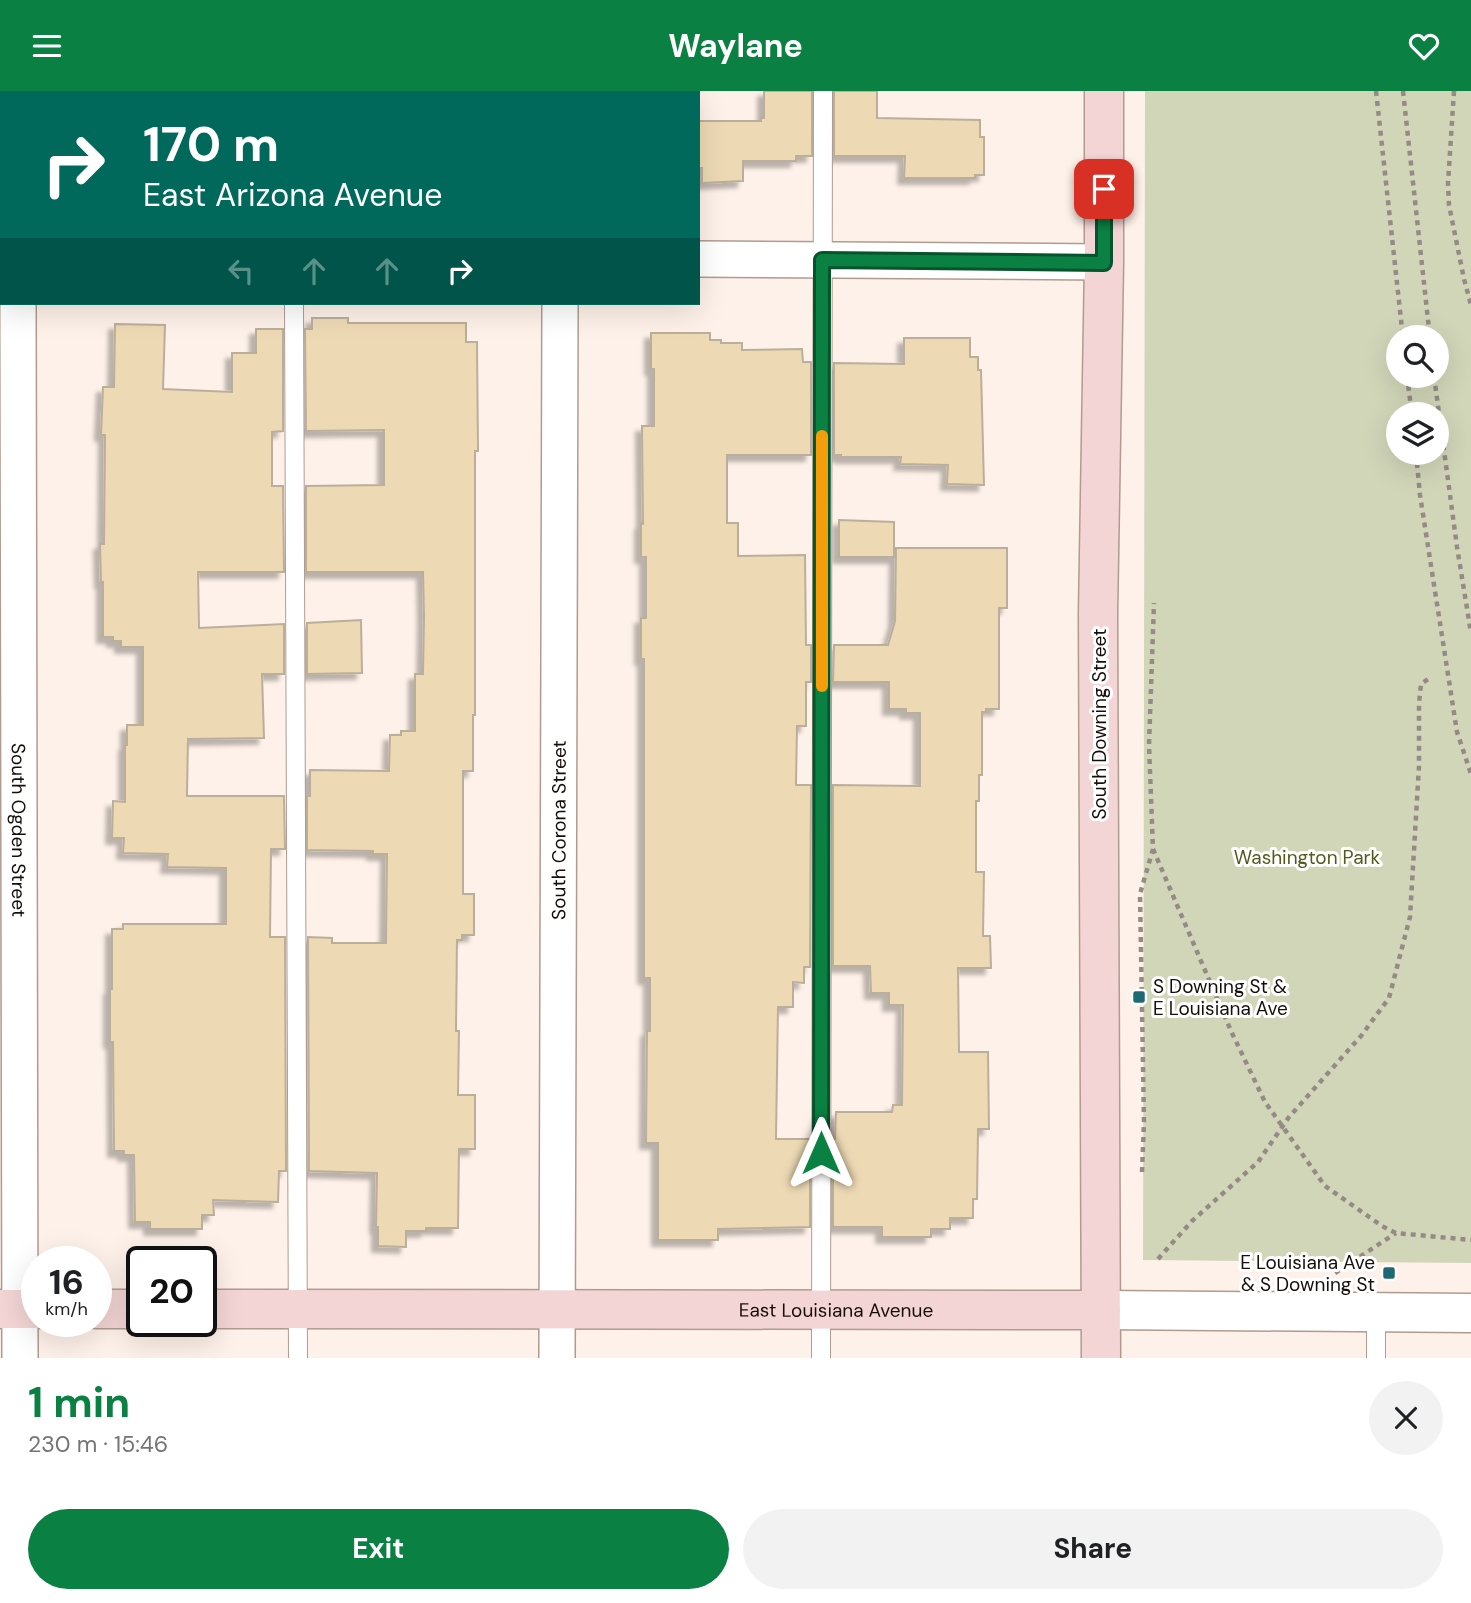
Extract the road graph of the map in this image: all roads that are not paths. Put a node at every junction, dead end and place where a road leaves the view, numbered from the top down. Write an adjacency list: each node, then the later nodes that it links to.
1 (823, 91): 4 (lane)
2 (1104, 91): 5 (main road, South Downing Street)
3 (700, 259): 4 (street)
4 (822, 260): 5 (street); 13 (lane)
5 (1104, 263): 14 (main road, South Downing Street)
6 (18, 305): 9 (street, South Ogden Street)
7 (294, 305): 11 (lane)
8 (560, 305): 12 (street, South Corona Street)
9 (19, 1309): 17 (street, South Ogden Street)
10 (217, 1309): 11 (main road, East Louisiana Avenue)
11 (299, 1309): 12 (main road, East Louisiana Avenue); 18 (lane)
12 (557, 1310): 13 (main road, East Louisiana Avenue); 19 (street, South Corona Street)
13 (821, 1310): 14 (main road, East Louisiana Avenue); 20 (lane)
14 (1101, 1310): 15 (street, East Louisiana Avenue); 21 (main road, South Downing Street)
15 (1376, 1313): 16 (street, East Louisiana Avenue); 22 (lane)
16 (1471, 1313)
17 (20, 1358)
18 (298, 1358)
19 (557, 1358)
20 (821, 1358)
21 (1101, 1358)
22 (1376, 1358)

